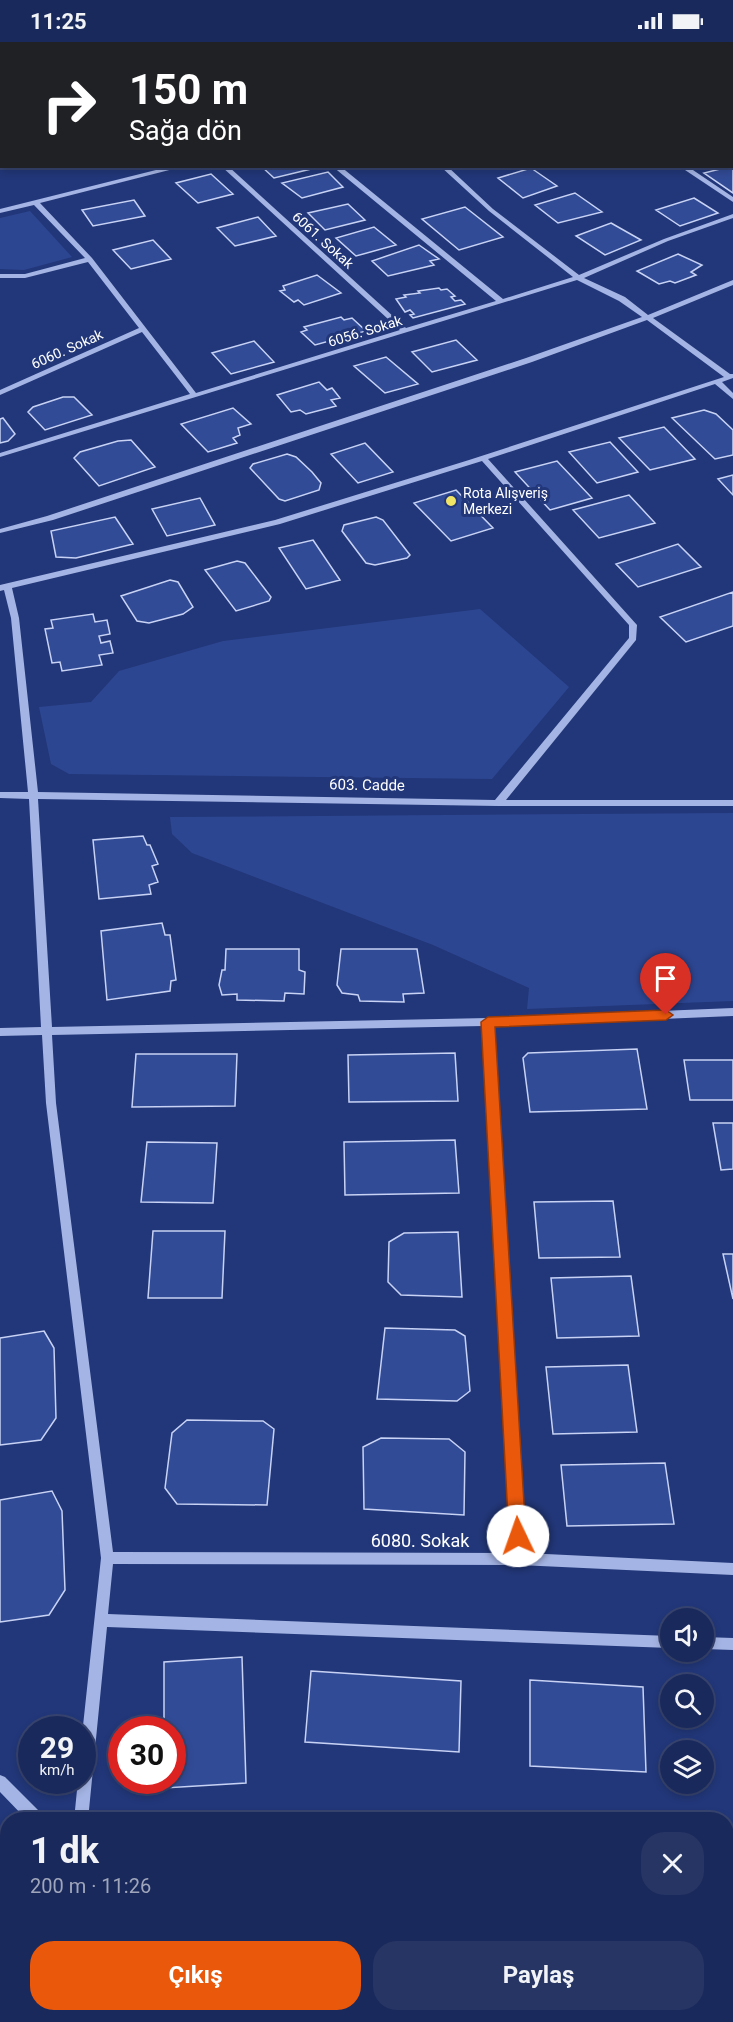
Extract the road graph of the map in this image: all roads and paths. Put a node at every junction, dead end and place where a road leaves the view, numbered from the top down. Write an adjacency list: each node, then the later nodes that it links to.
1 (174, 168): 7 (street)
2 (226, 168): 17 (street, 6061. Sokak)
3 (337, 168): 14 (street)
4 (445, 168): 12 (street)
5 (685, 168): 6 (street)
6 (733, 200)
7 (35, 202): 8 (street); 10 (street)
8 (0, 211)
9 (733, 216): 12 (street, 6056. Sokak)
10 (90, 259): 11 (street); 16 (street)
11 (0, 276)
12 (578, 278): 14 (street, 6056. Sokak); 15 (street)
13 (733, 282): 15 (street)
14 (501, 301): 17 (street, 6056. Sokak)
15 (647, 318): 18 (street); 25 (street)
16 (144, 329): 20 (street, 6060. Sokak); 21 (street)
17 (405, 331): 21 (street, 6056. Sokak)
18 (731, 376): 19 (street)
19 (716, 381): 22 (street); 24 (street)
20 (0, 393)
21 (195, 396): 23 (street, 6056. Sokak)
22 (733, 397)
23 (0, 455)
24 (483, 458): 26 (street); 29 (street)
25 (0, 531)
26 (4, 587): 27 (street)
27 (33, 794): 28 (street, 603. Cadde); 29 (street, 603. Cadde); 33 (street)
28 (0, 795)
29 (498, 803): 30 (street, 603. Cadde)
30 (733, 803)
31 (733, 1012): 32 (street)
32 (488, 1022): 33 (street); 36 (street)
33 (46, 1030): 34 (street); 35 (street)
34 (0, 1032)
35 (107, 1558): 36 (street, 6080. Sokak); 38 (street)
36 (519, 1559): 37 (street, 6080. Sokak)
37 (733, 1569)
38 (101, 1620): 39 (street); 44 (street)
39 (660, 1642)
40 (714, 1643): 41 (street)
41 (733, 1644)
42 (0, 1782): 43 (street)
43 (30, 1812)
44 (82, 1812)

